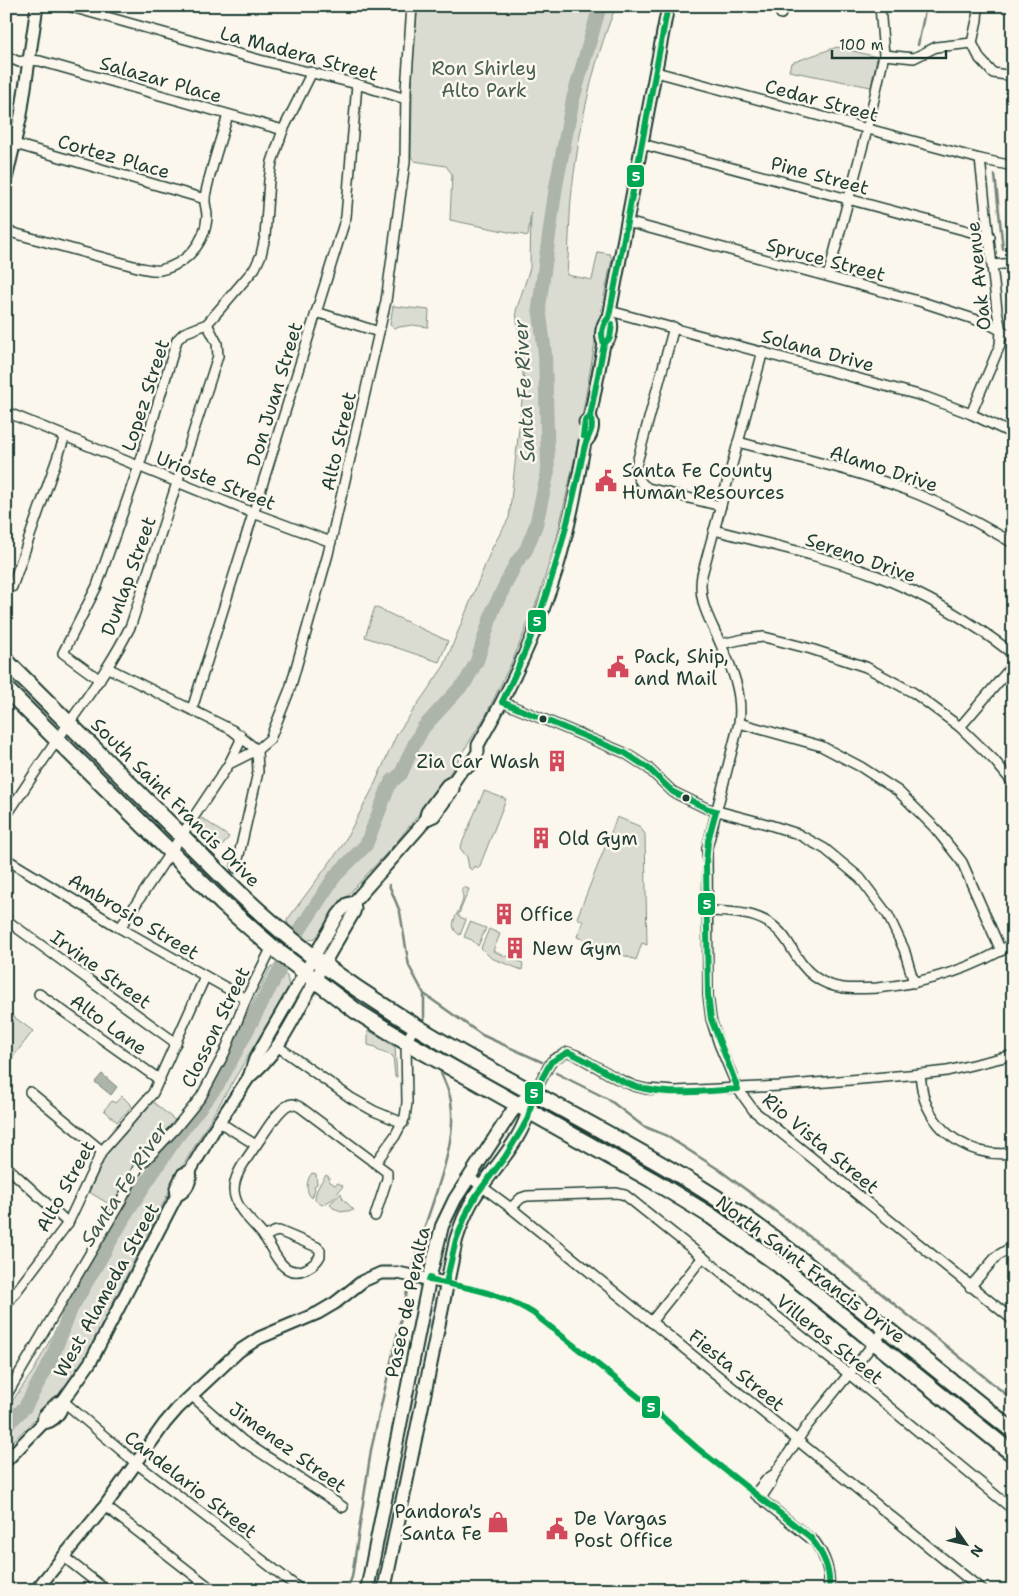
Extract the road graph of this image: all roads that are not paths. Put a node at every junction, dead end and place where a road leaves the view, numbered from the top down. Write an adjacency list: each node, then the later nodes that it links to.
1 (37, 6): 10 (street)
2 (68, 6): 11 (street, La Madera Street)
3 (412, 6): 15 (street, Alto Street)
4 (668, 6): 12 (street, West Alameda Street)
5 (880, 6): 8 (street)
6 (978, 6): 7 (street)
7 (972, 44): 8 (street); 13 (street)
8 (884, 55): 18 (street)
9 (6, 56): 10 (street, Salazar Place)
10 (29, 60): 16 (street, Salazar Place); 19 (street)
11 (312, 72): 14 (street, La Madera Street); 17 (street, Lopez Street)
12 (656, 72): 18 (street, Cedar Street); 20 (street, West Alameda Street)
13 (1013, 76)
14 (357, 84): 15 (street, La Madera Street); 33 (street, Don Juan Street)
15 (406, 100): 38 (street, Alto Street)
16 (228, 115): 17 (street, Salazar Place); 25 (street)
17 (283, 130): 35 (street, Lopez Street)
18 (867, 130): 22 (street, Cedar Street); 26 (street)
19 (15, 144): 21 (street); 25 (street, Cortez Place)
20 (642, 144): 26 (street, Pine Street); 27 (street, West Alameda Street)
21 (9, 158): 24 (street)
22 (980, 159): 23 (street, Cedar Street); 29 (street, Oak Avenue)
23 (1013, 166)
24 (6, 179)
25 (204, 199): 28 (street)
26 (849, 200): 29 (street, Pine Street); 32 (street)
27 (627, 222): 32 (street, Spruce Street); 34 (street, West Alameda Street)
28 (6, 230)
29 (990, 237): 31 (street, Oak Avenue)
30 (1013, 263): 31 (street)
31 (993, 265): 37 (street, Oak Avenue)
32 (828, 276): 37 (street, Spruce Street)
33 (316, 312): 38 (street); 49 (street, Don Juan Street)
34 (610, 314): 36 (street, Solana Drive); 61 (street, West Alameda Street)
35 (207, 324): 46 (street, Lopez Street); 47 (street, Dunlap Street)
36 (674, 327): 40 (street, Solana Drive); 48 (street)
37 (1001, 331): 39 (street, Spruce Street); 42 (street, Oak Avenue)
38 (380, 332): 51 (street, Alto Street)
39 (1013, 337)
40 (763, 352): 42 (street, Solana Drive); 45 (street, Rio Vista Street)
41 (6, 412): 44 (street, Urioste Street)
42 (971, 414): 43 (street, Solana Drive)
43 (1013, 434)
44 (65, 436): 46 (street, Urioste Street); 53 (street)
45 (738, 442): 48 (street, Rio Vista Street); 52 (street, Alamo Drive)
46 (139, 466): 47 (street, Urioste Street); 59 (street, Lopez Street)
47 (178, 482): 49 (street, Urioste Street); 58 (street, Dunlap Street)
48 (721, 506): 50 (street, Rio Vista Street)
49 (254, 513): 51 (street, Urioste Street); 62 (street, Don Juan Street)
50 (714, 530): 54 (street, Rio Vista Street); 55 (street, Sereno Drive)
51 (331, 542): 68 (street, Alto Street)
52 (1013, 542)
53 (12, 587)
54 (721, 644): 64 (street, Rio Vista Street); 65 (street)
55 (1013, 654)
56 (6, 661): 63 (highway, South Saint Francis Drive)
57 (1013, 664): 65 (street)
58 (108, 668): 59 (street, Dunlap Street); 62 (street)
59 (100, 680): 63 (street, Dunlap Street)
60 (6, 689): 67 (highway, South Saint Francis Drive)
61 (502, 702): 71 (street); 83 (street, West Alameda Street)
62 (192, 709): 66 (street)
63 (69, 723): 67 (street, Dunlap Street); 73 (highway, South Saint Francis Drive)
64 (738, 723): 71 (street, Rio Vista Street); 82 (street)
65 (960, 727): 70 (street)
66 (240, 735): 68 (street); 69 (street)
67 (57, 740): 72 (street, Dunlap Street); 74 (highway, South Saint Francis Drive)
68 (257, 750): 69 (street); 76 (street)
69 (229, 764): 73 (street)
70 (1013, 783)
71 (716, 811): 77 (street, Rio Vista Street); 86 (street)
72 (6, 816)
73 (181, 836): 74 (street); 83 (highway, South Saint Francis Drive)
74 (171, 852): 79 (street); 81 (highway, South Saint Francis Drive)
75 (6, 858): 79 (street, Ambrosio Street)
76 (236, 868)
77 (706, 911): 86 (street); 98 (street, Rio Vista Street)
78 (6, 920): 91 (street, Irvine Street)
79 (120, 928): 84 (street, Ambrosio Street)
80 (1013, 943): 82 (street)
81 (272, 948): 85 (highway, South Saint Francis Drive); 88 (street, Closson Street)
82 (1001, 951): 86 (street)
83 (319, 961): 85 (street, West Alameda Street); 89 (highway, North Saint Francis Drive)
84 (205, 977): 88 (street, Ambrosio Street); 91 (street, Alto Street)
85 (310, 977): 90 (highway, North Saint Francis Drive); 92 (street, West Alameda Street); 95 (street, West Alameda Street)
86 (914, 983)
87 (39, 994): 96 (street, Alto Lane)
88 (246, 999): 126 (street, Closson Street)
89 (415, 1026): 90 (street); 97 (highway, North Saint Francis Drive)
90 (406, 1042): 100 (highway, North Saint Francis Drive); 102 (street)
91 (176, 1043): 96 (street, Alto Street)
92 (277, 1046): 95 (street, West Alameda Street); 102 (street)
93 (1013, 1056): 94 (street)
94 (920, 1074): 98 (street); 105 (street)
95 (249, 1077): 101 (street, West Alameda Street)
96 (160, 1080): 104 (street, Alto Street)
97 (536, 1089): 98 (street); 100 (main road, Paseo de Peralta); 122 (highway, North Saint Francis Drive)
98 (738, 1089): 118 (street, Rio Vista Street)
99 (30, 1092): 104 (street)
100 (524, 1108): 108 (main road, Paseo de Peralta); 109 (main road, Paseo de Peralta); 123 (highway, North Saint Francis Drive)
101 (219, 1122): 103 (street); 127 (street, West Alameda Street)
102 (403, 1123): 106 (street)
103 (256, 1145): 106 (street); 113 (street)
104 (102, 1151): 112 (street, Alto Street)
105 (1013, 1153)
106 (376, 1162): 111 (street)
107 (6, 1166): 112 (street)
108 (469, 1177): 109 (street, Fiesta Street); 116 (main road, Paseo de Peralta)
109 (483, 1186): 110 (street, Fiesta Street); 117 (main road, Paseo de Peralta)
110 (511, 1208): 115 (street, Villeros Street); 121 (street, Fiesta Street)
111 (375, 1216)
112 (68, 1223): 119 (street, Alto Street)
113 (264, 1237): 113 (street)
114 (1013, 1246): 118 (street)
115 (703, 1257): 121 (street); 124 (street, Villeros Street)
116 (423, 1279): 117 (street); 125 (street); 141 (main road, Paseo de Peralta)
117 (446, 1283): 142 (main road, Paseo de Peralta)
118 (970, 1286): 120 (street, Rio Vista Street)
119 (6, 1306)
120 (1013, 1320)
121 (651, 1322): 129 (street, Fiesta Street)
122 (886, 1328): 123 (street); 128 (highway, North Saint Francis Drive)
123 (875, 1342): 124 (street); 130 (highway, North Saint Francis Drive)
124 (849, 1374): 129 (street); 135 (street, Villeros Street)
125 (192, 1395): 132 (street); 134 (street, Jimenez Street)
126 (6, 1396)
127 (63, 1401): 131 (street, West Alameda Street); 132 (street, Candelario Street)
128 (1013, 1431)
129 (798, 1440): 143 (street); 144 (street, Fiesta Street)
130 (1013, 1454)
131 (6, 1461)
132 (136, 1463): 133 (street); 140 (street, Candelario Street)
133 (105, 1506): 136 (street); 139 (street)
134 (342, 1507)
135 (1011, 1508)
136 (64, 1557): 137 (street); 138 (street)
137 (36, 1590)
138 (106, 1590)
139 (213, 1590)
140 (301, 1590)
141 (367, 1590)
142 (384, 1590)
143 (829, 1590)
144 (982, 1590)

